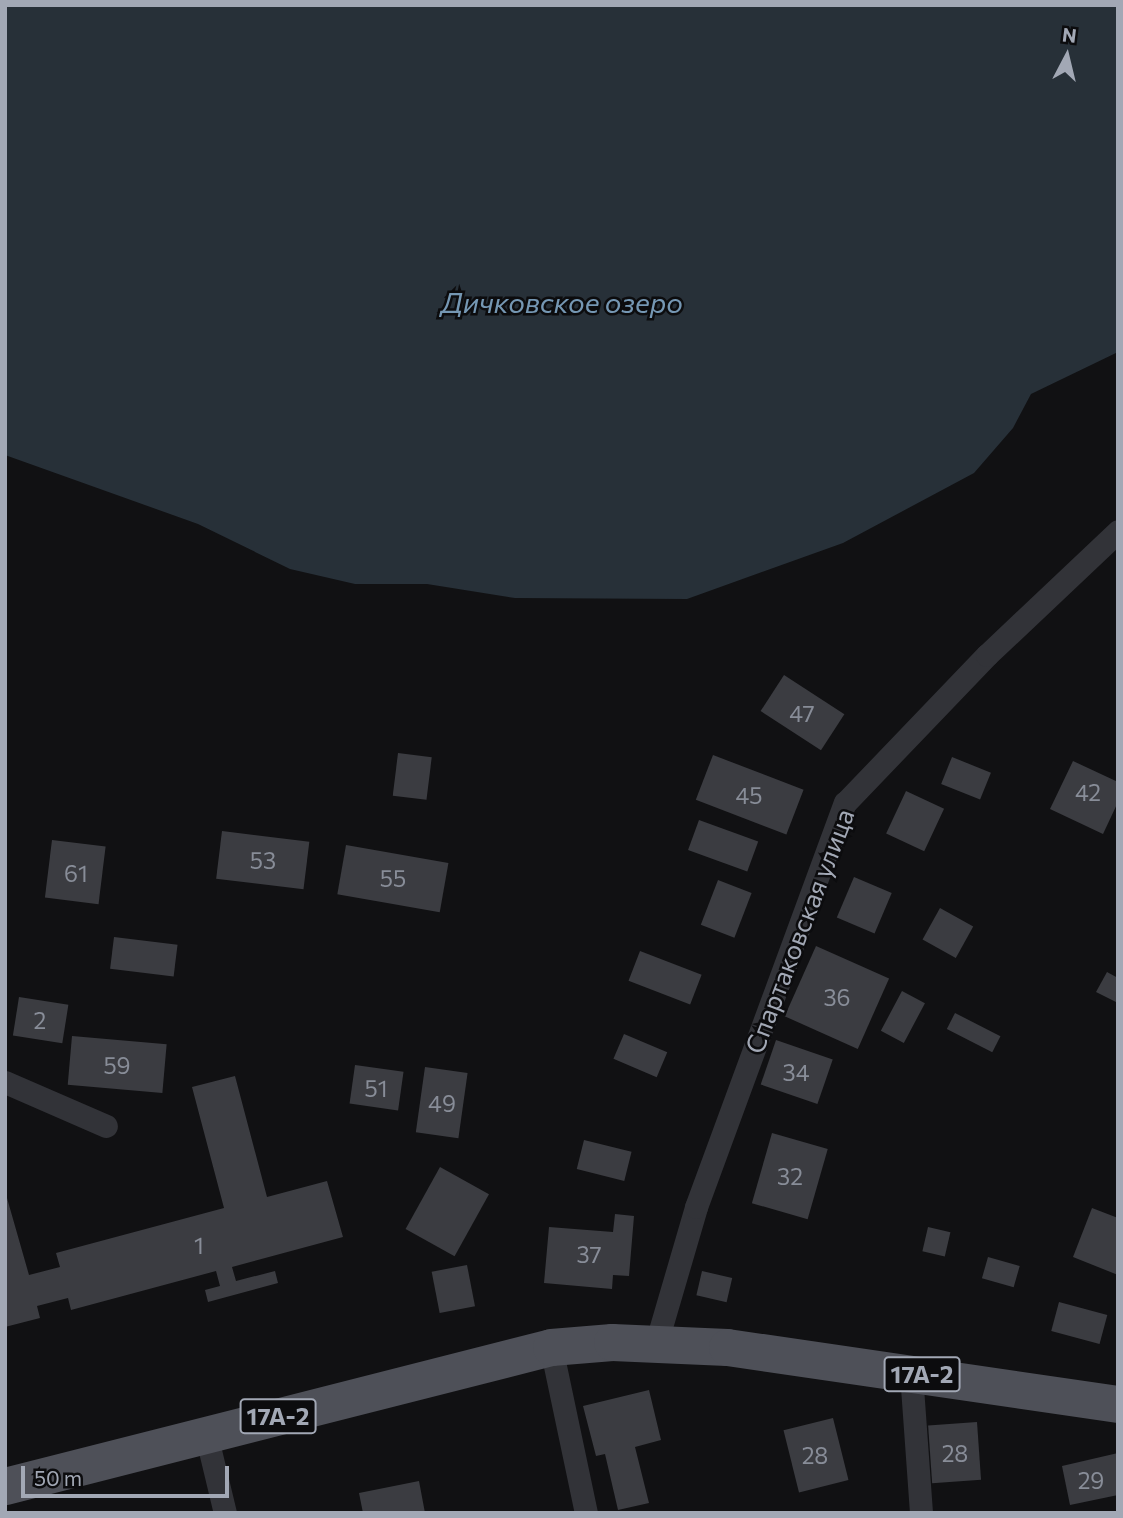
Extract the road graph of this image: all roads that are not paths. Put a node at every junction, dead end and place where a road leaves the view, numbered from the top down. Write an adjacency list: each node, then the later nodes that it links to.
1 (1118, 531): 4 (street, Спартаковская улица)
2 (5, 1082): 3 (street)
3 (106, 1126)
4 (656, 1344): 5 (main road, 17А-2); 6 (main road, 17А-2)
5 (551, 1347): 8 (main road, 17А-2); 11 (street)
6 (911, 1373): 7 (main road, 17А-2); 12 (street)
7 (1118, 1404)
8 (206, 1434): 9 (main road, 17А-2); 10 (street)
9 (5, 1486)
10 (225, 1513)
11 (586, 1513)
12 (921, 1513)

